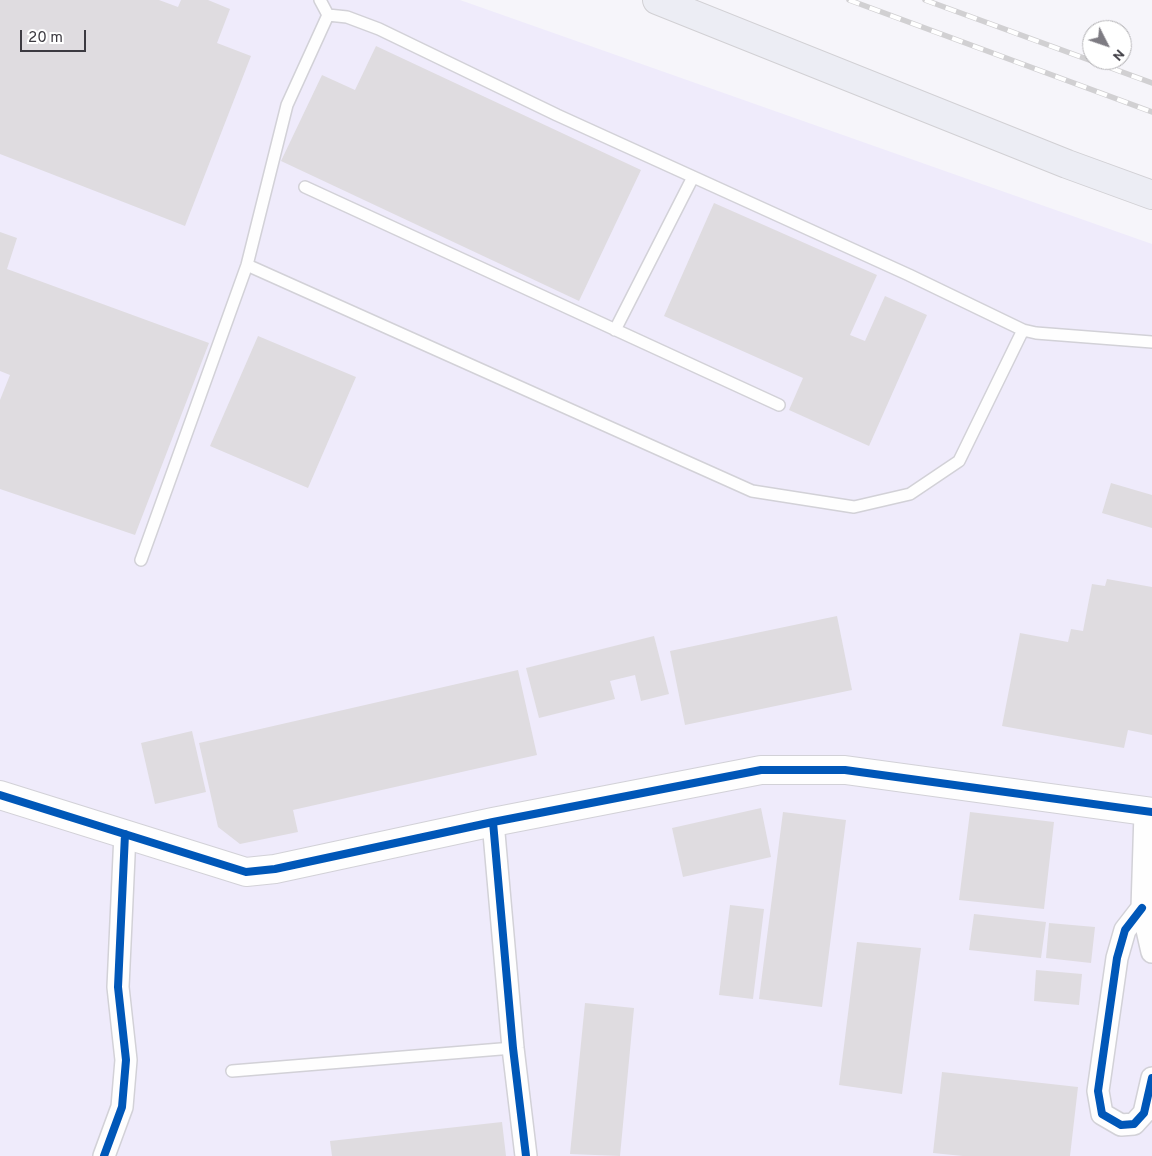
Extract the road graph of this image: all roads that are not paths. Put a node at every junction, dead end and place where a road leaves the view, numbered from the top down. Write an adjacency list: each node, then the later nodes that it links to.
1 (320, 0): 3 (lane)
2 (657, 0): 6 (main road)
3 (328, 14): 4 (lane); 7 (lane)
4 (692, 177): 8 (lane); 9 (lane)
5 (305, 187): 8 (lane)
6 (1152, 195)
7 (247, 265): 9 (lane); 12 (lane)
8 (614, 330): 11 (lane)
9 (1022, 330): 10 (lane)
10 (1152, 342)
11 (779, 405)
12 (141, 560)
13 (0, 795): 16 (street)
14 (1148, 813): 15 (street); 17 (street)
15 (493, 822): 16 (street); 19 (street)
16 (126, 834): 22 (street)
17 (1142, 908): 18 (street); 21 (street)
18 (1152, 952)
19 (513, 1048): 20 (lane); 23 (street)
20 (232, 1071)
21 (1152, 1078)
22 (104, 1156)
23 (526, 1156)

